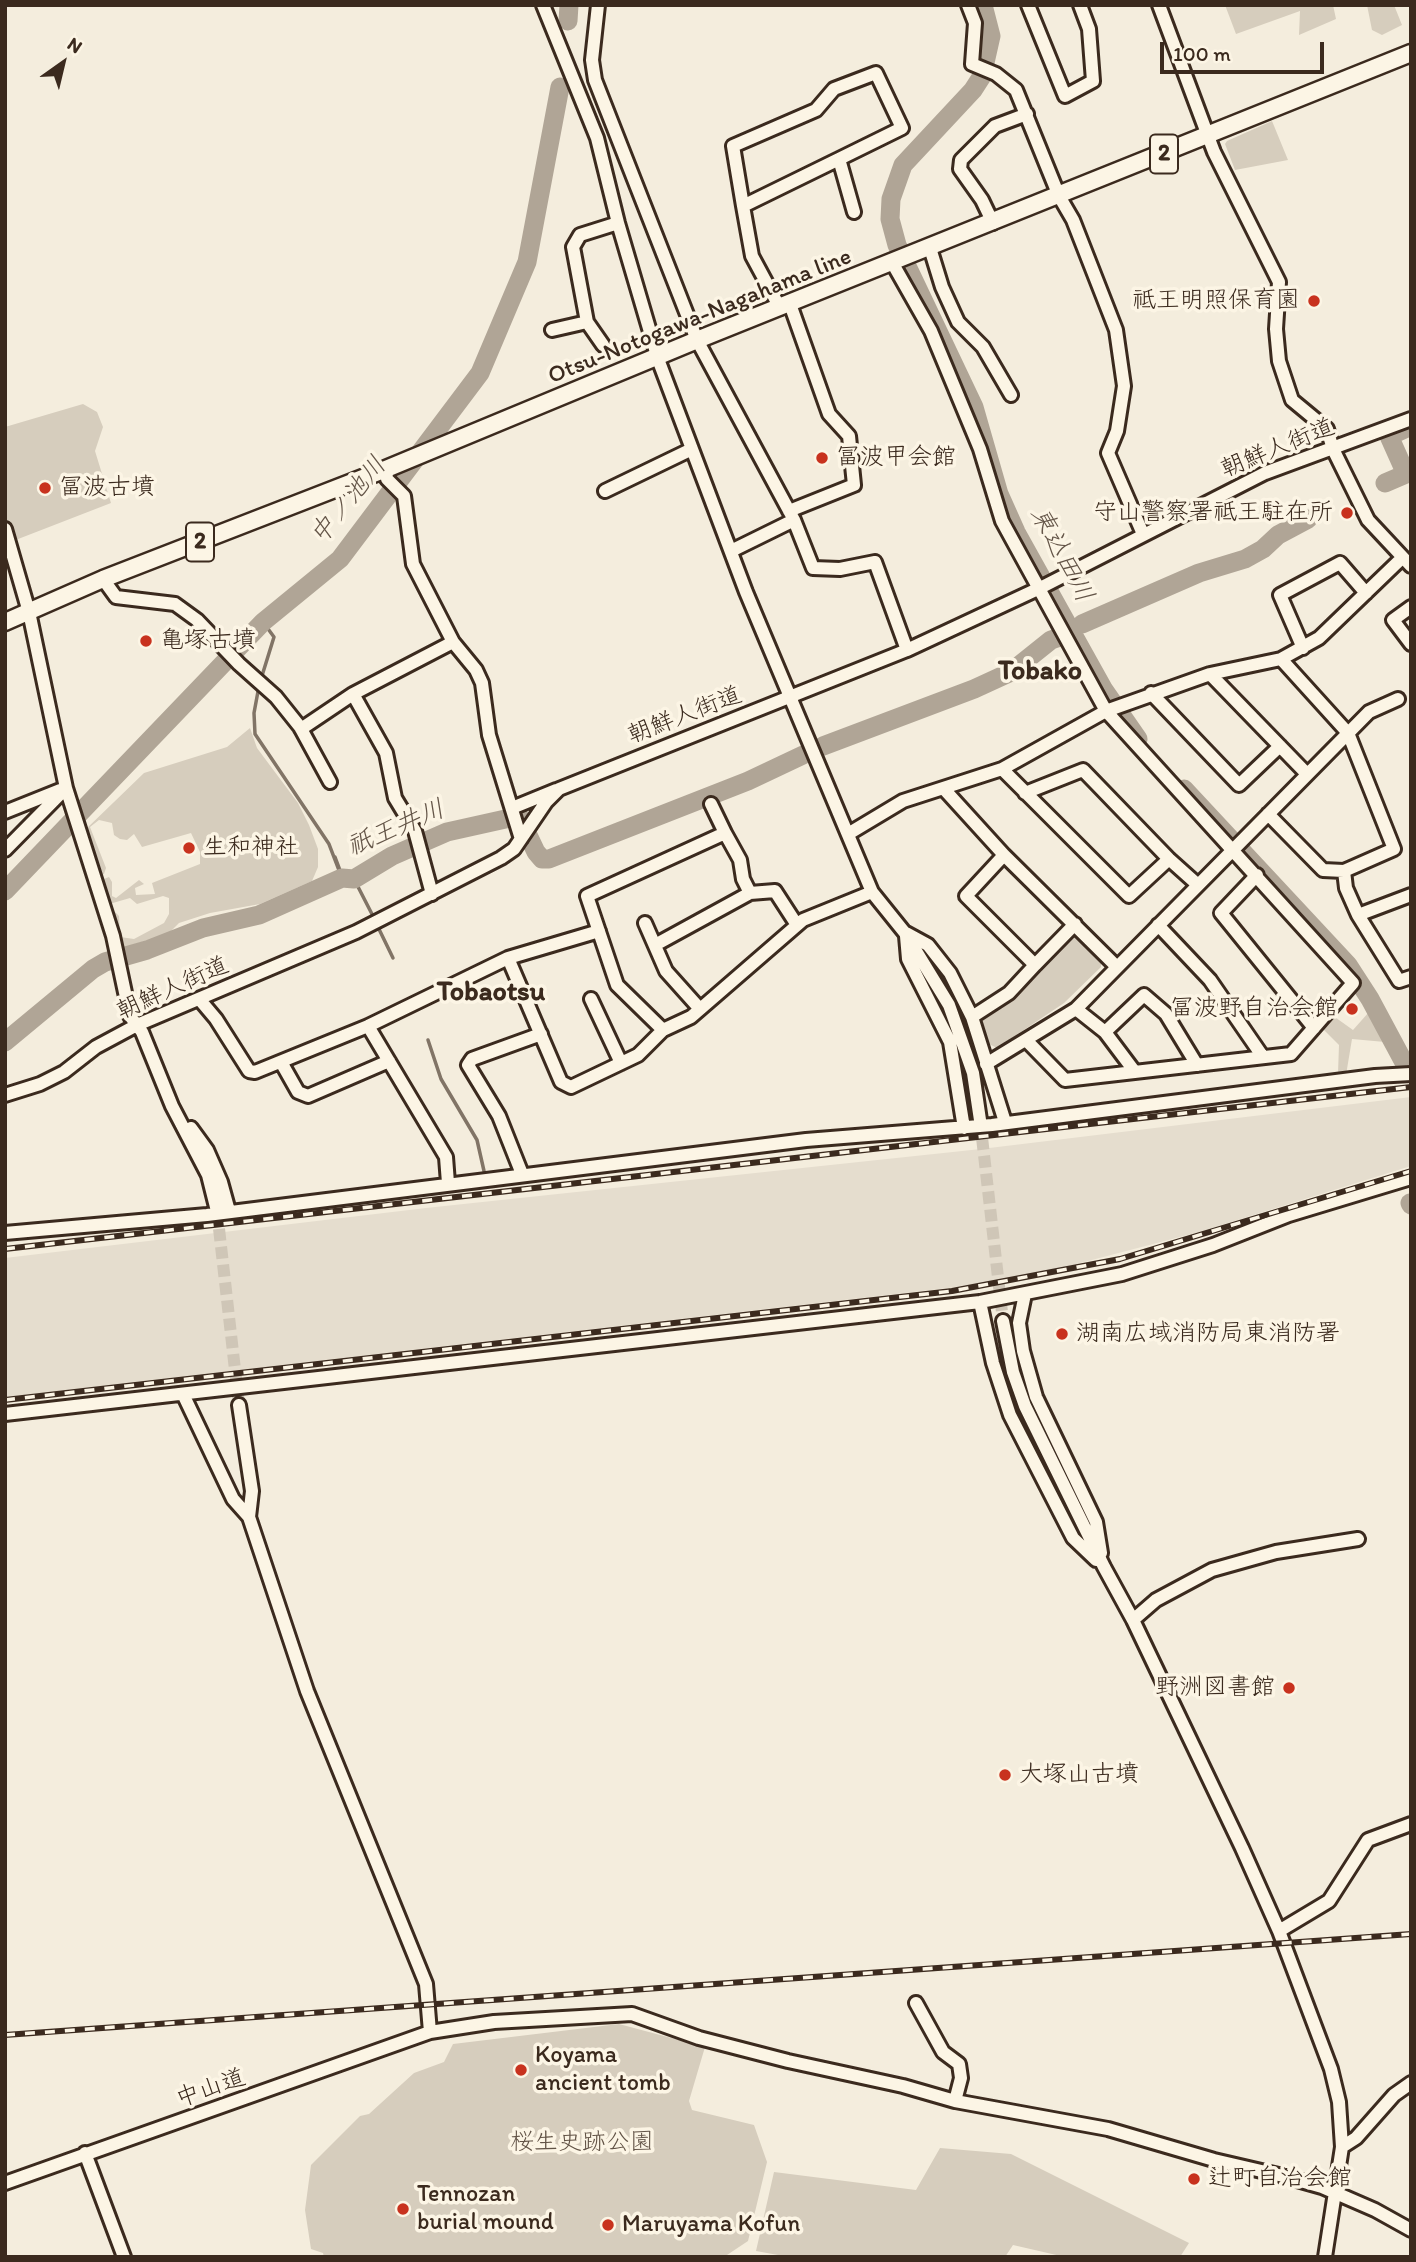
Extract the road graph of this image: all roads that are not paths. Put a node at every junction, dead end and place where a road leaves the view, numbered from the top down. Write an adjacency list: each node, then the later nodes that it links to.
1 (543, 5): 14 (street)
2 (598, 5): 21 (street)
3 (968, 5): 8 (street)
4 (1028, 5): 5 (street)
5 (1080, 5)
6 (1158, 5): 9 (street)
7 (1411, 53): 9 (main road, Otsu-Notogawa-Nagahama line / 2)
8 (1027, 114): 11 (street); 15 (street)
9 (1209, 136): 11 (main road, Otsu-Notogawa-Nagahama line / 2); 27 (street)
10 (839, 159): 12 (street); 12 (street); 13 (street)
11 (1059, 196): 15 (main road, Otsu-Notogawa-Nagahama line / 2); 32 (street)
12 (743, 206): 18 (street)
13 (854, 212)
14 (618, 223): 19 (street); 23 (street)
15 (993, 223): 16 (main road, Otsu-Notogawa-Nagahama line / 2)
16 (923, 251): 17 (main road, Otsu-Notogawa-Nagahama line / 2); 24 (street)
17 (895, 263): 18 (main road, Otsu-Notogawa-Nagahama line / 2); 36 (street)
18 (785, 306): 21 (main road, Otsu-Notogawa-Nagahama line / 2); 30 (street)
19 (587, 322): 20 (street); 22 (street)
20 (552, 330)
21 (697, 340): 23 (main road, Otsu-Notogawa-Nagahama line / 2); 30 (street)
22 (603, 345)
23 (658, 359): 26 (street); 28 (main road, Otsu-Notogawa-Nagahama line / 2)
24 (1011, 395)
25 (1411, 419): 27 (street, 朝鮮人街道)
26 (692, 449): 29 (street); 33 (street)
27 (1333, 449): 32 (street, 朝鮮人街道); 34 (street)
28 (389, 471): 35 (main road, Otsu-Notogawa-Nagahama line / 2); 41 (street)
29 (605, 491)
30 (792, 515): 33 (street); 44 (street)
31 (5, 529): 39 (street)
32 (1143, 534): 36 (street, 朝鮮人街道)
33 (731, 551): 49 (street)
34 (1407, 562): 37 (street)
35 (103, 579): 39 (main road, Otsu-Notogawa-Nagahama line / 2); 52 (street)
36 (1045, 585): 44 (street, 朝鮮人街道); 51 (street)
37 (1366, 593): 43 (street); 43 (street)
38 (1411, 607): 42 (street)
39 (29, 612): 40 (main road, Otsu-Notogawa-Nagahama line / 2); 60 (street)
40 (5, 622)
41 (453, 642): 48 (street); 64 (street)
42 (1411, 643)
43 (1303, 648): 45 (street)
44 (907, 650): 49 (street, 朝鮮人街道)
45 (1281, 659): 46 (street); 53 (street)
46 (1210, 674): 47 (street); 54 (street)
47 (1151, 693): 51 (street); 54 (street)
48 (353, 694): 52 (street); 78 (street)
49 (790, 698): 58 (street, 朝鮮人街道); 68 (street)
50 (1398, 699): 53 (street)
51 (1106, 710): 55 (street); 69 (street)
52 (302, 730): 57 (street)
53 (1348, 733): 56 (street); 73 (street)
54 (1280, 746): 56 (street)
55 (1002, 769): 59 (street); 61 (street)
56 (1307, 774): 65 (street)
57 (330, 782)
58 (559, 789): 64 (street); 67 (street, 朝鮮人街道)
59 (944, 789): 68 (street); 71 (street)
60 (67, 793): 63 (street); 70 (street); 97 (street)
61 (1025, 793): 72 (street); 72 (street)
62 (711, 804): 66 (street)
63 (5, 812)
64 (513, 813): 67 (street)
65 (1264, 819): 69 (street); 73 (street)
66 (725, 832): 77 (street); 85 (street)
67 (525, 834): 78 (street, 朝鮮人街道)
68 (848, 834): 76 (street)
69 (1234, 849): 74 (street); 75 (street)
70 (5, 850)
71 (1004, 855): 82 (street); 89 (street)
72 (1169, 859): 75 (street)
73 (1344, 871): 80 (street)
74 (1257, 875): 99 (street); 99 (street)
75 (1198, 885): 84 (street)
76 (872, 891): 83 (street); 86 (street)
77 (750, 893): 83 (street); 87 (street)
78 (432, 894): 93 (street, 朝鮮人街道)
79 (1411, 895): 80 (street)
80 (1358, 915): 91 (street)
81 (645, 923): 87 (street)
82 (1075, 924): 89 (street); 90 (street)
83 (797, 925): 94 (street)
84 (1158, 925): 90 (street); 104 (street)
85 (599, 931): 88 (street); 100 (street)
86 (905, 933): 96 (street); 113 (street); 115 (street)
87 (655, 945): 94 (street)
88 (508, 958): 98 (street); 102 (street)
89 (1035, 965): 96 (street)
90 (1117, 967): 95 (street)
91 (1411, 977)
92 (592, 999): 107 (street)
93 (200, 1000): 97 (street, 朝鮮人街道); 106 (street)
94 (700, 1009): 100 (street)
95 (1076, 1009): 101 (street); 103 (street)
96 (972, 1017): 108 (street)
97 (138, 1025): 112 (street, 朝鮮人街道); 119 (street)
98 (368, 1026): 105 (street); 106 (street)
99 (1314, 1028): 104 (street)
100 (663, 1030): 107 (street)
101 (1105, 1032): 109 (street); 110 (street)
102 (541, 1034): 107 (street); 116 (street)
103 (1026, 1040): 108 (street); 110 (street)
104 (1263, 1057): 109 (street)
105 (389, 1061): 106 (street); 118 (street)
106 (281, 1062)
107 (621, 1063)
108 (986, 1064): 114 (street)
109 (1197, 1065): 110 (street)
110 (1135, 1072)
111 (1411, 1074): 114 (street)
112 (5, 1095)
113 (980, 1120)
114 (1005, 1122): 115 (street)
115 (964, 1128): 116 (street)
116 (523, 1174): 118 (street)
117 (1411, 1178): 121 (street)
118 (449, 1183): 119 (street)
119 (223, 1211): 120 (street)
120 (5, 1233)
121 (1025, 1294): 122 (street); 129 (street)
122 (980, 1302): 124 (street); 129 (street)
123 (1003, 1321): 129 (street)
124 (183, 1394): 126 (street); 127 (street)
125 (239, 1405): 127 (street)
126 (5, 1414)
127 (248, 1517): 134 (street)
128 (1358, 1539): 130 (street)
129 (1104, 1567): 130 (street)
130 (1133, 1620): 132 (street)
131 (1411, 1824): 132 (street)
132 (1279, 1931): 137 (street)
133 (916, 2003): 136 (street)
134 (430, 2032): 136 (street, 中山道); 138 (street, 中山道)
135 (1411, 2083): 137 (street)
136 (955, 2101): 140 (street, 中山道)
137 (1342, 2147): 140 (street)
138 (85, 2153): 139 (street, 中山道); 142 (street)
139 (5, 2183)
140 (1334, 2193): 141 (street); 143 (street)
141 (1411, 2230)
142 (124, 2257)
143 (1325, 2257)

